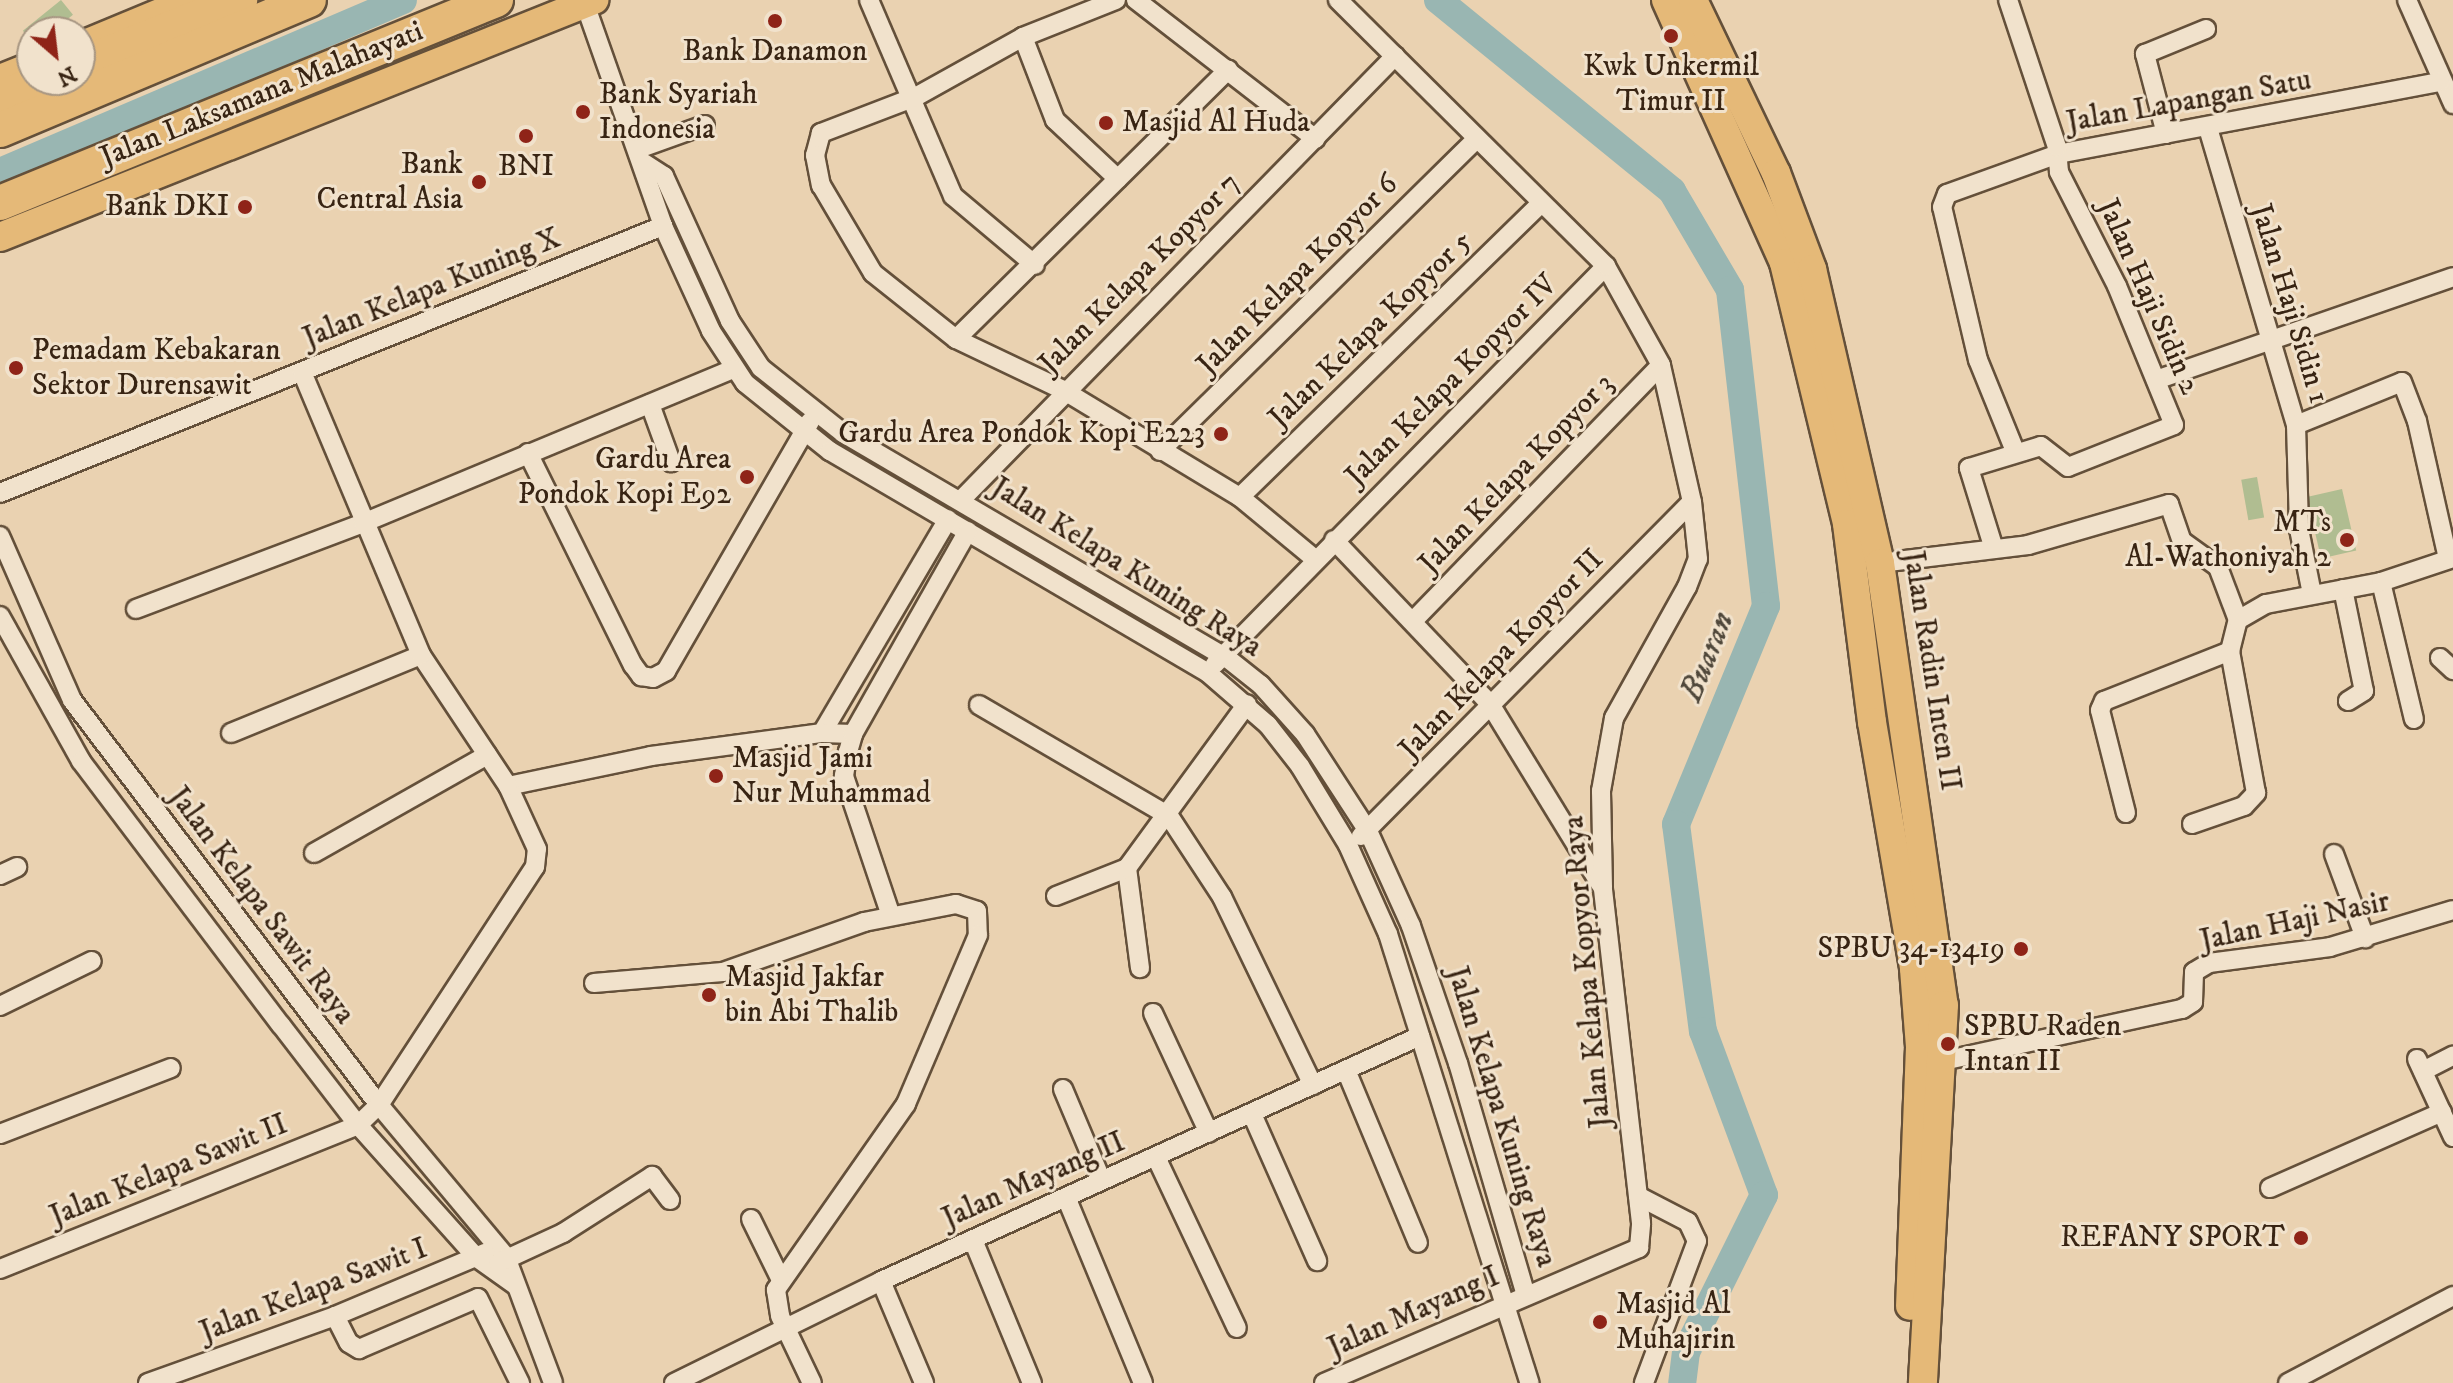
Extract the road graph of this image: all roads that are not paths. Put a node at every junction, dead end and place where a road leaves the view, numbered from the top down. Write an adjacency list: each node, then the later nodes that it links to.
1 (191, 0): 16 (main road)
2 (240, 0): 18 (highway)
3 (309, 0): 25 (highway)
4 (496, 0): 32 (highway)
5 (869, 0): 21 (street)
6 (1116, 0): 15 (street)
7 (1136, 0): 19 (street)
8 (1338, 0): 17 (street, Jalan Kelapa Kopyor Raya)
9 (1666, 0): 152 (main road, Jalan Radin Inten II)
10 (1693, 0): 66 (main road, Jalan Radin Inten II)
11 (2008, 0): 29 (street, Jalan Lapangan Satu)
12 (2407, 0): 20 (street)
13 (590, 2): 30 (street, Jalan Kelapa Kuning Raya); 35 (main road, Jalan Laksamana Malahayati)
14 (2206, 29): 26 (street)
15 (1023, 37): 21 (street); 31 (street)
16 (96, 39)
17 (1395, 56): 27 (street, Jalan Kelapa Kopyor Raya); 28 (street, Jalan Kelapa Kopyor 7)
18 (96, 58)
19 (1228, 70): 28 (street); 31 (street)
20 (2440, 82): 22 (street); 24 (street, Jalan Lapangan Satu)
21 (915, 97): 36 (street); 39 (street)
22 (2453, 104)
23 (705, 125): 30 (street)
24 (2208, 128): 26 (street, Jalan Lapangan Satu); 40 (street, Jalan Haji Sidin 1)
25 (0, 130)
26 (2166, 134): 29 (street, Jalan Lapangan Satu)
27 (1477, 138): 33 (street, Jalan Kelapa Kopyor Raya); 50 (street, Jalan Kelapa Kopyor 6)
28 (1316, 139): 45 (street, Jalan Kelapa Kopyor 7)
29 (2058, 154): 44 (street, Jalan Haji Sidin 2); 51 (street)
30 (641, 156): 34 (street, Jalan Kelapa Kuning Raya); 47 (street, Jalan Kelapa Kuning Raya)
31 (1118, 179): 36 (street)
32 (0, 203)
33 (1541, 203): 37 (street, Jalan Kelapa Kopyor Raya); 55 (street, Jalan Kelapa Kopyor 5)
34 (663, 226): 42 (street, Jalan Kelapa Kuning Raya); 43 (street, Jalan Kelapa Kuning X)
35 (0, 237)
36 (1035, 265): 39 (street)
37 (1606, 266): 41 (street, Jalan Kelapa Kopyor Raya); 62 (street, Jalan Kelapa Kopyor IV)
38 (2453, 277): 40 (street)
39 (956, 339): 45 (street)
40 (2273, 339): 44 (street); 48 (street, Jalan Haji Sidin 1)
41 (1661, 365): 57 (street, Jalan Kelapa Kopyor Raya); 73 (street, Jalan Kelapa Kopyor 3)
42 (733, 369): 46 (street); 49 (street, Jalan Kelapa Kuning Raya)
43 (302, 372): 54 (street, Jalan Kelapa Kuning X); 59 (street)
44 (2156, 380): 51 (street, Jalan Haji Sidin 2)
45 (1063, 390): 50 (street); 56 (street, Jalan Kelapa Kopyor 7)
46 (650, 404): 52 (street); 53 (street)
47 (815, 411): 49 (street); 56 (street, Jalan Kelapa Kuning Raya)
48 (2296, 425): 65 (street); 69 (street, Jalan Haji Sidin 1)
49 (806, 432): 52 (street); 58 (street, Jalan Kelapa Kuning Raya)
50 (1160, 451): 55 (street)
51 (2015, 451): 63 (street)
52 (528, 453): 59 (street)
53 (671, 462)
54 (0, 493)
55 (1240, 497): 64 (street)
56 (961, 500): 76 (street, Jalan Kelapa Kuning Raya)
57 (1692, 502): 80 (street, Jalan Kelapa Kopyor II); 96 (street, Jalan Kelapa Kopyor Raya)
58 (948, 519): 60 (street, Jalan Kelapa Kuning Raya); 84 (street)
59 (363, 523): 70 (street); 75 (street)
60 (968, 531): 77 (street, Jalan Kelapa Kuning Raya); 85 (street)
61 (0, 536): 113 (street, Jalan Kelapa Sawit Raya)
62 (1336, 538): 64 (street, Jalan Kelapa Kopyor IV); 73 (street)
63 (1994, 549): 66 (street); 72 (street)
64 (1315, 559): 76 (street, Jalan Kelapa Kopyor IV)
65 (2450, 559): 67 (street)
66 (1880, 563): 108 (main road, Jalan Radin Inten II)
67 (2381, 582): 68 (street); 82 (street)
68 (2343, 589): 69 (street); 78 (street)
69 (2312, 594): 72 (street)
70 (136, 609)
71 (0, 616): 116 (street, Jalan Kelapa Sawit Raya)
72 (2238, 620): 74 (street)
73 (1413, 621): 80 (street)
74 (2230, 651): 88 (street); 90 (street)
75 (421, 655): 83 (street); 86 (street)
76 (1222, 655): 77 (street, Jalan Kelapa Kopyor IV); 91 (street, Jalan Kelapa Kuning Raya)
77 (1208, 673): 79 (street, Jalan Kelapa Kuning Raya)
78 (2348, 701)
79 (1247, 704): 89 (street); 92 (street, Jalan Kelapa Kuning Raya)
80 (1490, 704): 91 (street, Jalan Kelapa Kopyor II); 96 (street)
81 (979, 705): 89 (street)
82 (2414, 719)
83 (231, 733)
84 (822, 733): 85 (street); 87 (street)
85 (853, 734): 99 (street)
86 (487, 755): 87 (street); 93 (street)
87 (508, 786): 113 (street)
88 (2126, 813)
89 (1169, 816): 95 (street); 111 (street)
90 (2192, 824)
91 (1368, 831): 92 (street, Jalan Kelapa Kopyor II); 134 (street, Jalan Kelapa Kuning Raya)
92 (1348, 845): 106 (street, Jalan Kelapa Kuning Raya)
93 (314, 853)
94 (2334, 854): 100 (street)
95 (1127, 868): 97 (street); 102 (street)
96 (1603, 887): 123 (street, Jalan Kelapa Kopyor Raya)
97 (1056, 896)
98 (2453, 910): 100 (street, Jalan Haji Nasir)
99 (891, 916): 103 (street); 132 (street)
100 (2365, 938): 108 (street, Jalan Haji Nasir)
101 (92, 961): 104 (street)
102 (1140, 968)
103 (594, 983)
104 (0, 1006)
105 (1153, 1013): 117 (street)
106 (1420, 1036): 110 (street, Jalan Mayang II); 136 (street, Jalan Kelapa Kuning Raya)
107 (2453, 1056): 114 (street)
108 (1943, 1061): 153 (main road, Jalan Radin Inten II)
109 (171, 1068): 118 (street)
110 (1346, 1070): 111 (street, Jalan Mayang II); 128 (street)
111 (1313, 1085): 115 (street, Jalan Mayang II)
112 (1063, 1089): 121 (street)
113 (379, 1105): 116 (street); 129 (street, Jalan Kelapa Sawit Raya)
114 (2442, 1112): 119 (street); 122 (street)
115 (1252, 1114): 117 (street, Jalan Mayang II); 130 (street)
116 (358, 1125): 129 (street, Jalan Kelapa Sawit Raya); 131 (street, Jalan Kelapa Sawit II)
117 (1209, 1133): 120 (street, Jalan Mayang II)
118 (0, 1134)
119 (2453, 1137)
120 (1156, 1157): 121 (street, Jalan Mayang II); 139 (street)
121 (1101, 1179): 124 (street, Jalan Mayang II)
122 (2270, 1188)
123 (1638, 1196): 134 (street, Jalan Kelapa Kopyor Raya); 151 (street)
124 (1066, 1197): 127 (street, Jalan Mayang II); 148 (street)
125 (670, 1200): 129 (street, Jalan Kelapa Sawit I)
126 (751, 1219): 132 (street)
127 (973, 1240): 133 (street, Jalan Mayang II); 147 (street)
128 (1418, 1243)
129 (493, 1257): 137 (street, Jalan Kelapa Sawit I); 141 (street, Jalan Kelapa Sawit Raya)
130 (1317, 1261)
131 (0, 1269)
132 (781, 1280): 138 (street)
133 (881, 1281): 138 (street, Jalan Mayang II); 146 (street)
134 (1526, 1295): 136 (street, Jalan Mayang I)
135 (2453, 1296): 154 (street)
136 (1504, 1303): 149 (street, Jalan Mayang I); 150 (street, Jalan Kelapa Kuning Raya)
137 (335, 1316): 142 (street, Jalan Kelapa Sawit I); 143 (street)
138 (786, 1327): 140 (street, Jalan Mayang II); 145 (street)
139 (1237, 1328)
140 (695, 1379): 144 (street, Jalan Mayang II)
141 (545, 1380)
142 (148, 1383)
143 (520, 1383)
144 (674, 1383)
145 (812, 1383)
146 (924, 1383)
147 (1032, 1383)
148 (1143, 1383)
149 (1324, 1383)
150 (1530, 1383)
151 (1644, 1383)
152 (1908, 1383)
153 (1923, 1383)
154 (2288, 1383)

